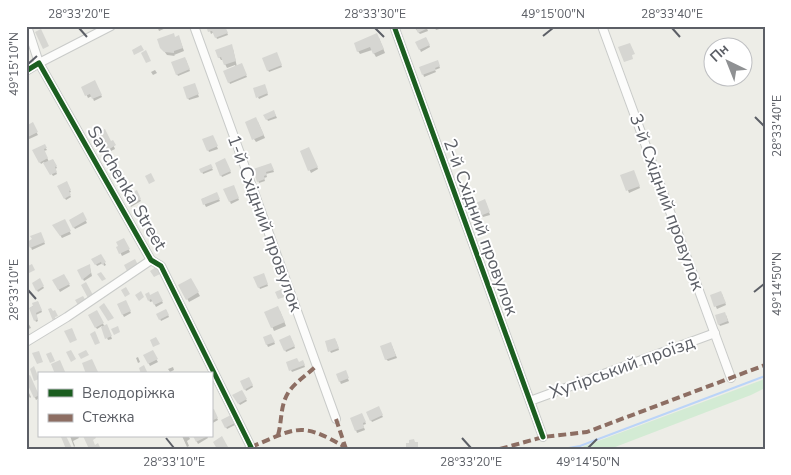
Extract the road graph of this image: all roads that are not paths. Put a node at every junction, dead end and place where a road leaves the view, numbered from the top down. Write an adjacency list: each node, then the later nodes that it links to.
1 (27, 26): 6 (street, Savchenka Street)
2 (112, 26): 6 (street)
3 (194, 26): 13 (street, 1-й Східний провулок)
4 (394, 26): 12 (street, 2-й Східний провулок)
5 (602, 26): 9 (street, 3-й Східний провулок)
6 (39, 63): 7 (street); 8 (street, Savchenka Street)
7 (26, 71)
8 (151, 260): 10 (street); 15 (street, Savchenka Street)
9 (715, 333): 11 (street, 3-й Східний провулок); 12 (street, Хутірський проїзд)
10 (26, 342)
11 (732, 378)
12 (530, 401): 14 (street, 2-й Східний провулок)
13 (336, 419)
14 (543, 437)
15 (250, 448)

